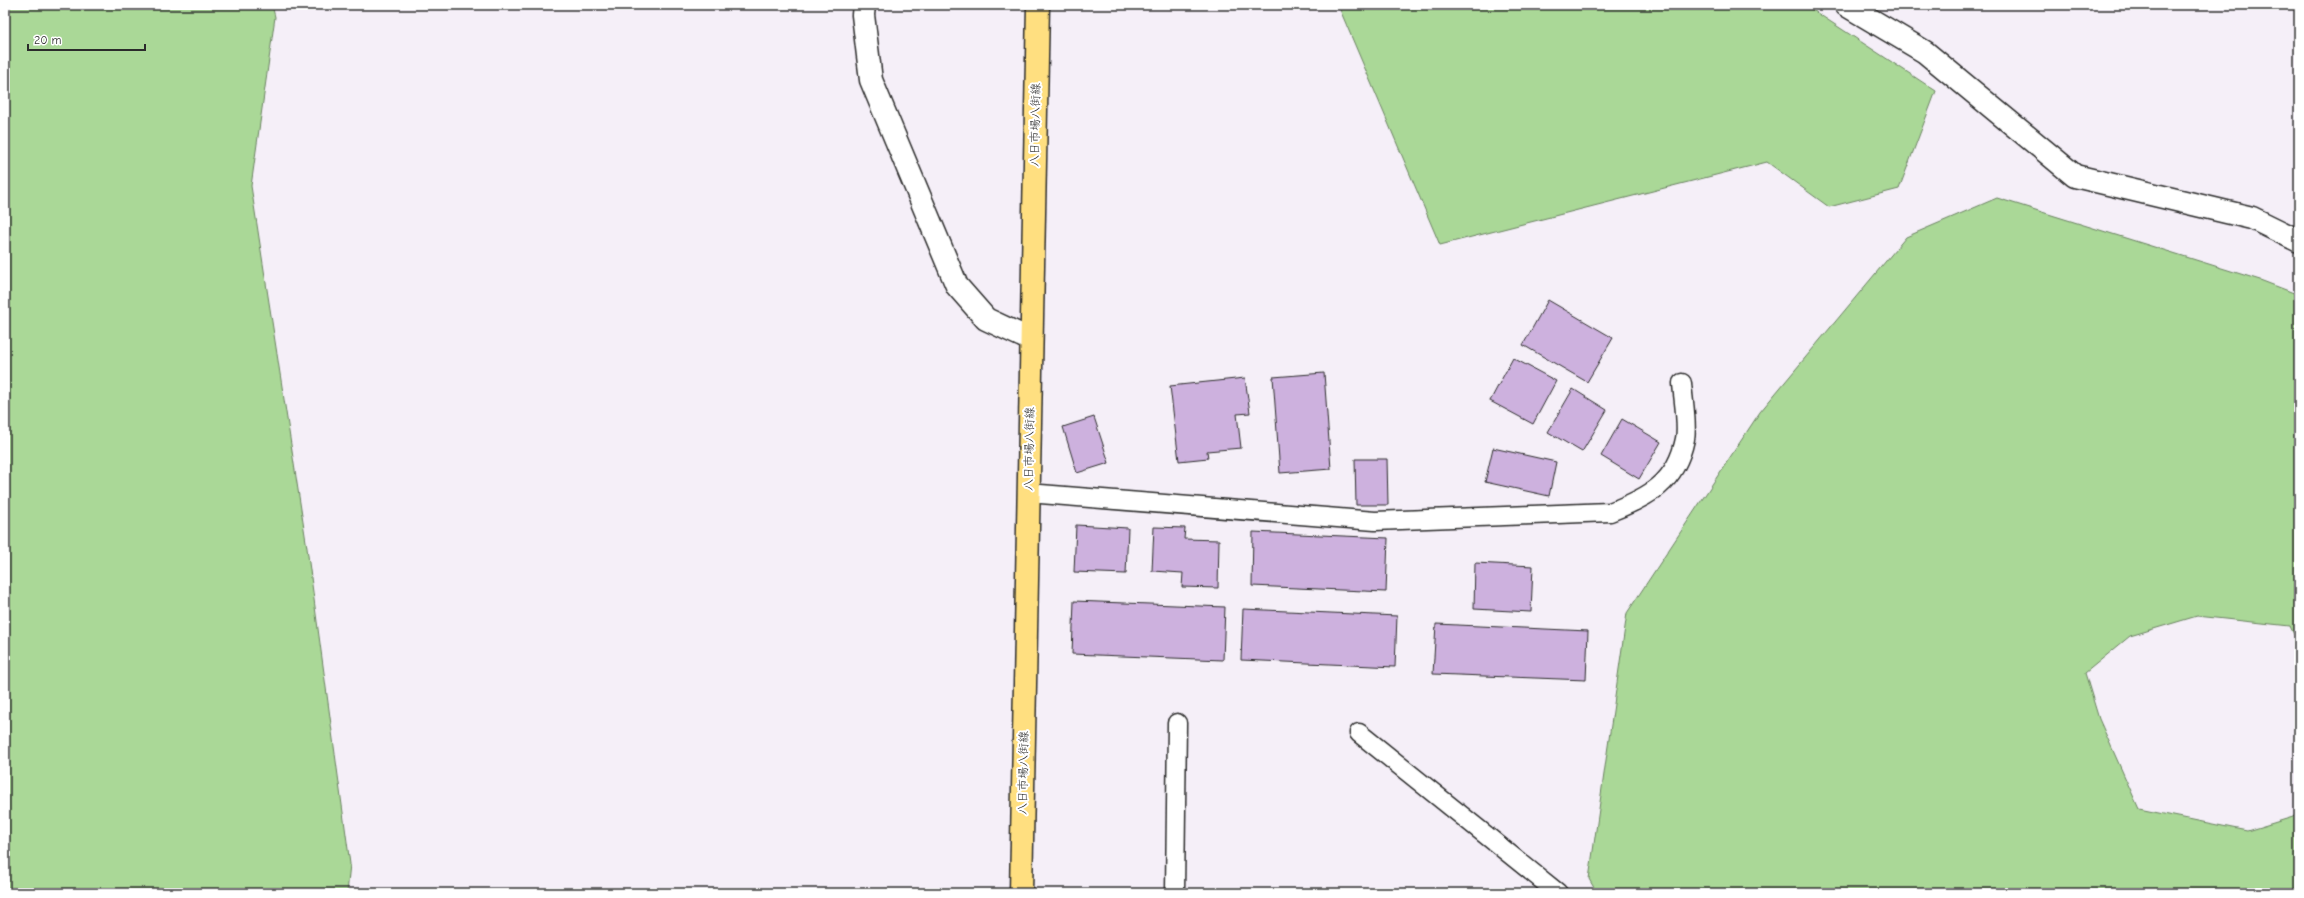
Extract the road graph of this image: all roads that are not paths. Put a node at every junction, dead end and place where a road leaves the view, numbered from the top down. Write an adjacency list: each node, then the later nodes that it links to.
1 (864, 5): 5 (street)
2 (1038, 5): 5 (main road, 八日市場八街線)
3 (1846, 5): 4 (street)
4 (2299, 241)
5 (1031, 340): 7 (main road, 八日市場八街線)
6 (1682, 383): 7 (lane)
7 (1028, 493): 10 (main road, 八日市場八街線)
8 (1176, 723): 11 (lane)
9 (1359, 733): 12 (lane)
10 (1021, 893)
11 (1175, 893)
12 (1558, 893)

